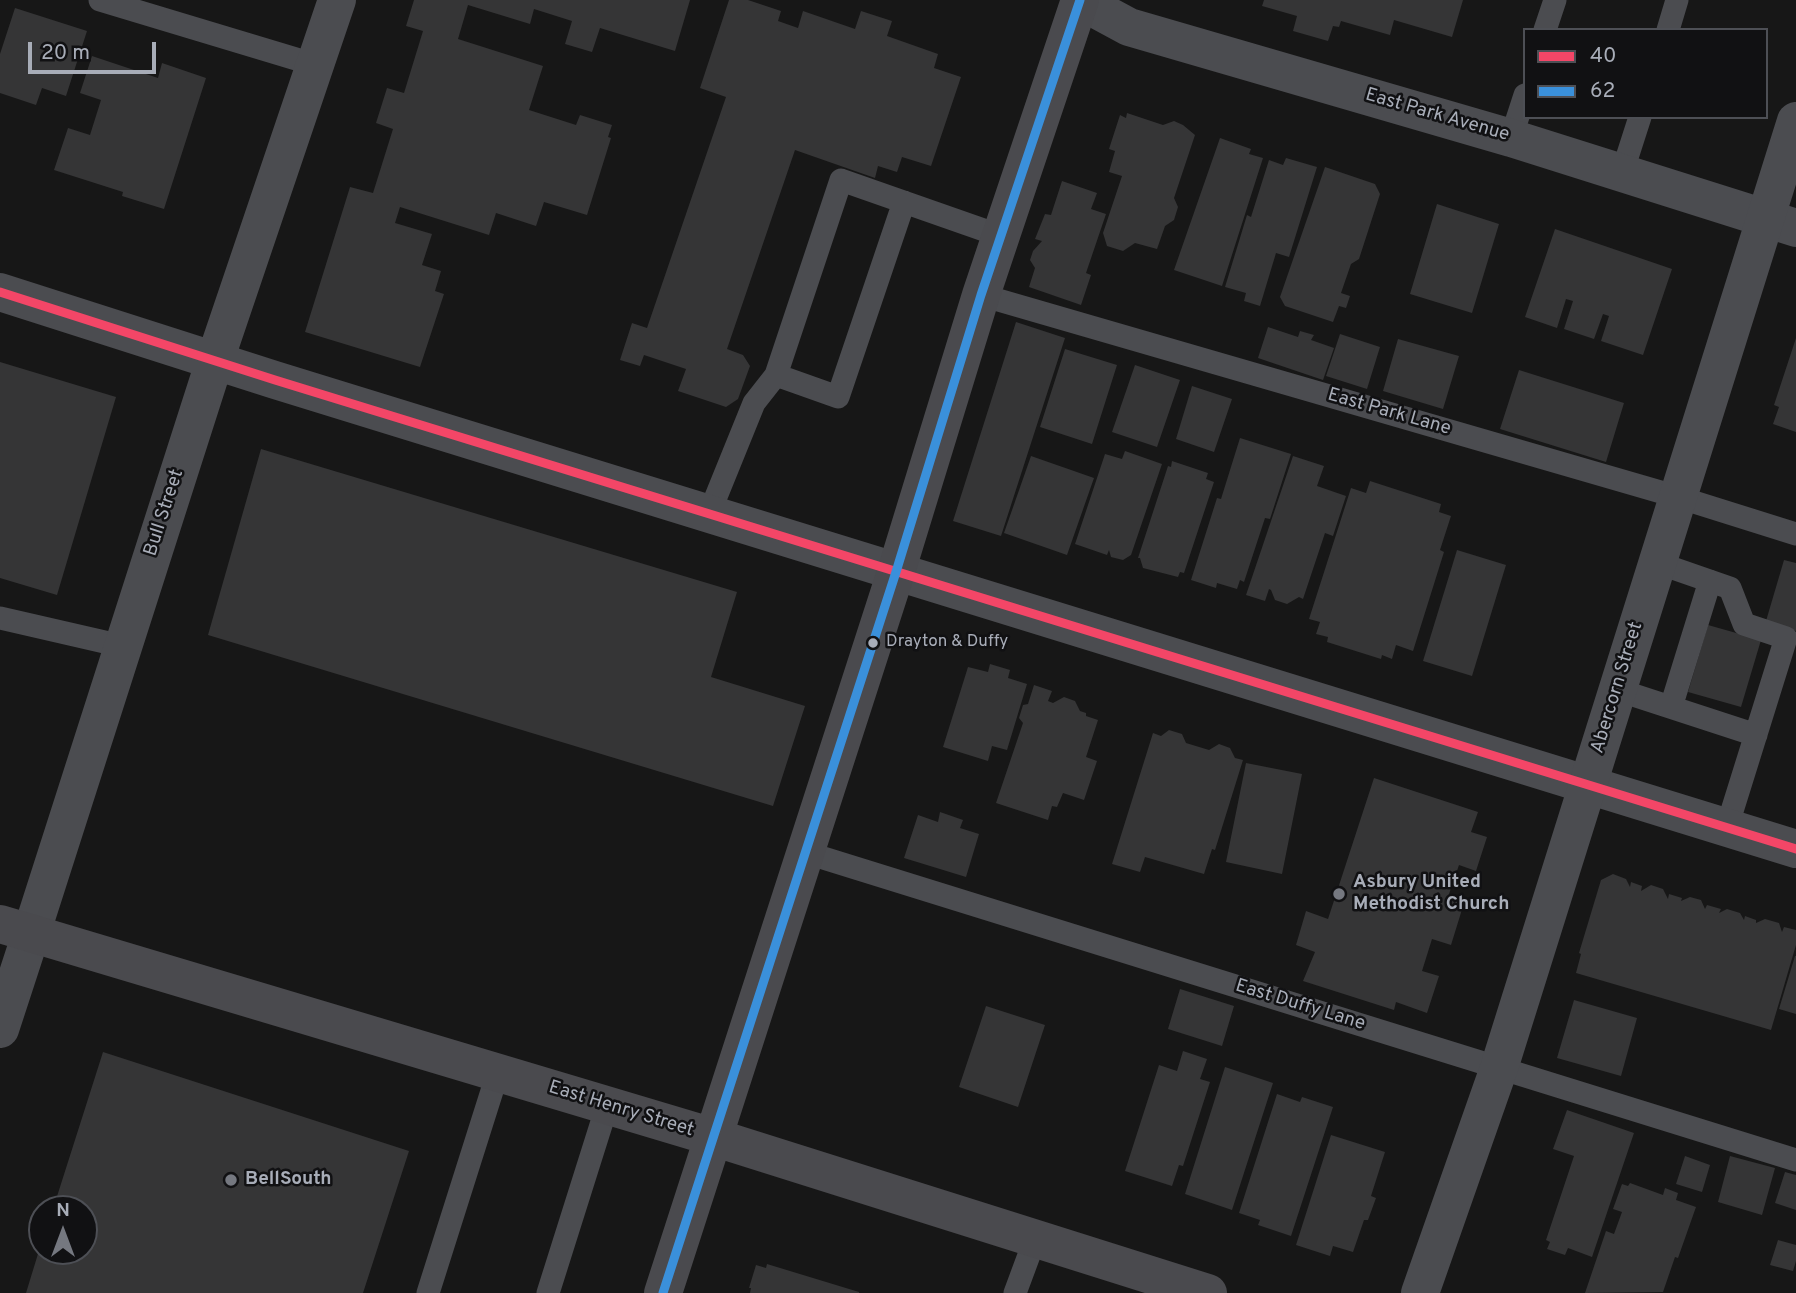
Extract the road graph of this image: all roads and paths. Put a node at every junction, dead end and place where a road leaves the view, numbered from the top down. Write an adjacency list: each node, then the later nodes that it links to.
1 (100, 0): 8 (lane)
2 (337, 0): 8 (street, Bull Street)
3 (1080, 0): 12 (street, East Park Avenue); 16 (main road)
4 (1555, 0): 6 (lane)
5 (1677, 0): 7 (lane)
6 (1546, 28)
7 (1669, 28)
8 (316, 65): 19 (street, Bull Street)
9 (1523, 101): 12 (lane)
10 (1639, 119): 13 (lane)
11 (1796, 121): 15 (street, Abercorn Street)
12 (1511, 138): 13 (street, East Park Avenue)
13 (1622, 173): 15 (street, East Park Avenue)
14 (904, 202): 16 (lane); 20 (lane); 20 (lane)
15 (1781, 223): 21 (street, Abercorn Street)
16 (1002, 236): 18 (main road)
17 (0, 292): 19 (street)
18 (982, 295): 21 (lane, East Park Lane); 25 (main road)
19 (215, 360): 22 (street); 28 (street, Bull Street)
20 (776, 375): 22 (lane)
21 (1678, 497): 23 (lane, East Park Lane); 24 (street, Abercorn Street)
22 (709, 514): 25 (street)
23 (1796, 534)
24 (1658, 563): 26 (lane); 29 (street, Abercorn Street)
25 (896, 572): 32 (street); 35 (main road)
26 (1710, 581): 30 (lane); 31 (lane)
27 (0, 618): 28 (lane)
28 (122, 646): 36 (street, Bull Street)
29 (1618, 690): 30 (lane); 32 (street, Abercorn Street)
30 (1671, 707): 31 (lane)
31 (1756, 735): 33 (lane)
32 (1588, 784): 33 (street); 38 (street, Abercorn Street)
33 (1727, 827): 34 (street)
34 (1796, 849)
35 (804, 852): 38 (lane, East Duffy Lane); 41 (main road)
36 (15, 929): 37 (street, Bull Street); 39 (main road, East Henry Street)
37 (0, 1029)
38 (1499, 1068): 42 (lane, East Duffy Lane); 49 (street, Abercorn Street)
39 (498, 1072): 40 (main road, East Henry Street); 44 (lane)
40 (607, 1106): 41 (main road, East Henry Street); 45 (lane)
41 (713, 1137): 43 (main road, East Henry Street); 46 (main road)
42 (1796, 1160)
43 (1035, 1239): 47 (lane); 48 (main road, East Henry Street)
44 (428, 1293)
45 (548, 1293)
46 (663, 1293)
47 (1015, 1293)
48 (1208, 1293)
49 (1420, 1293)

